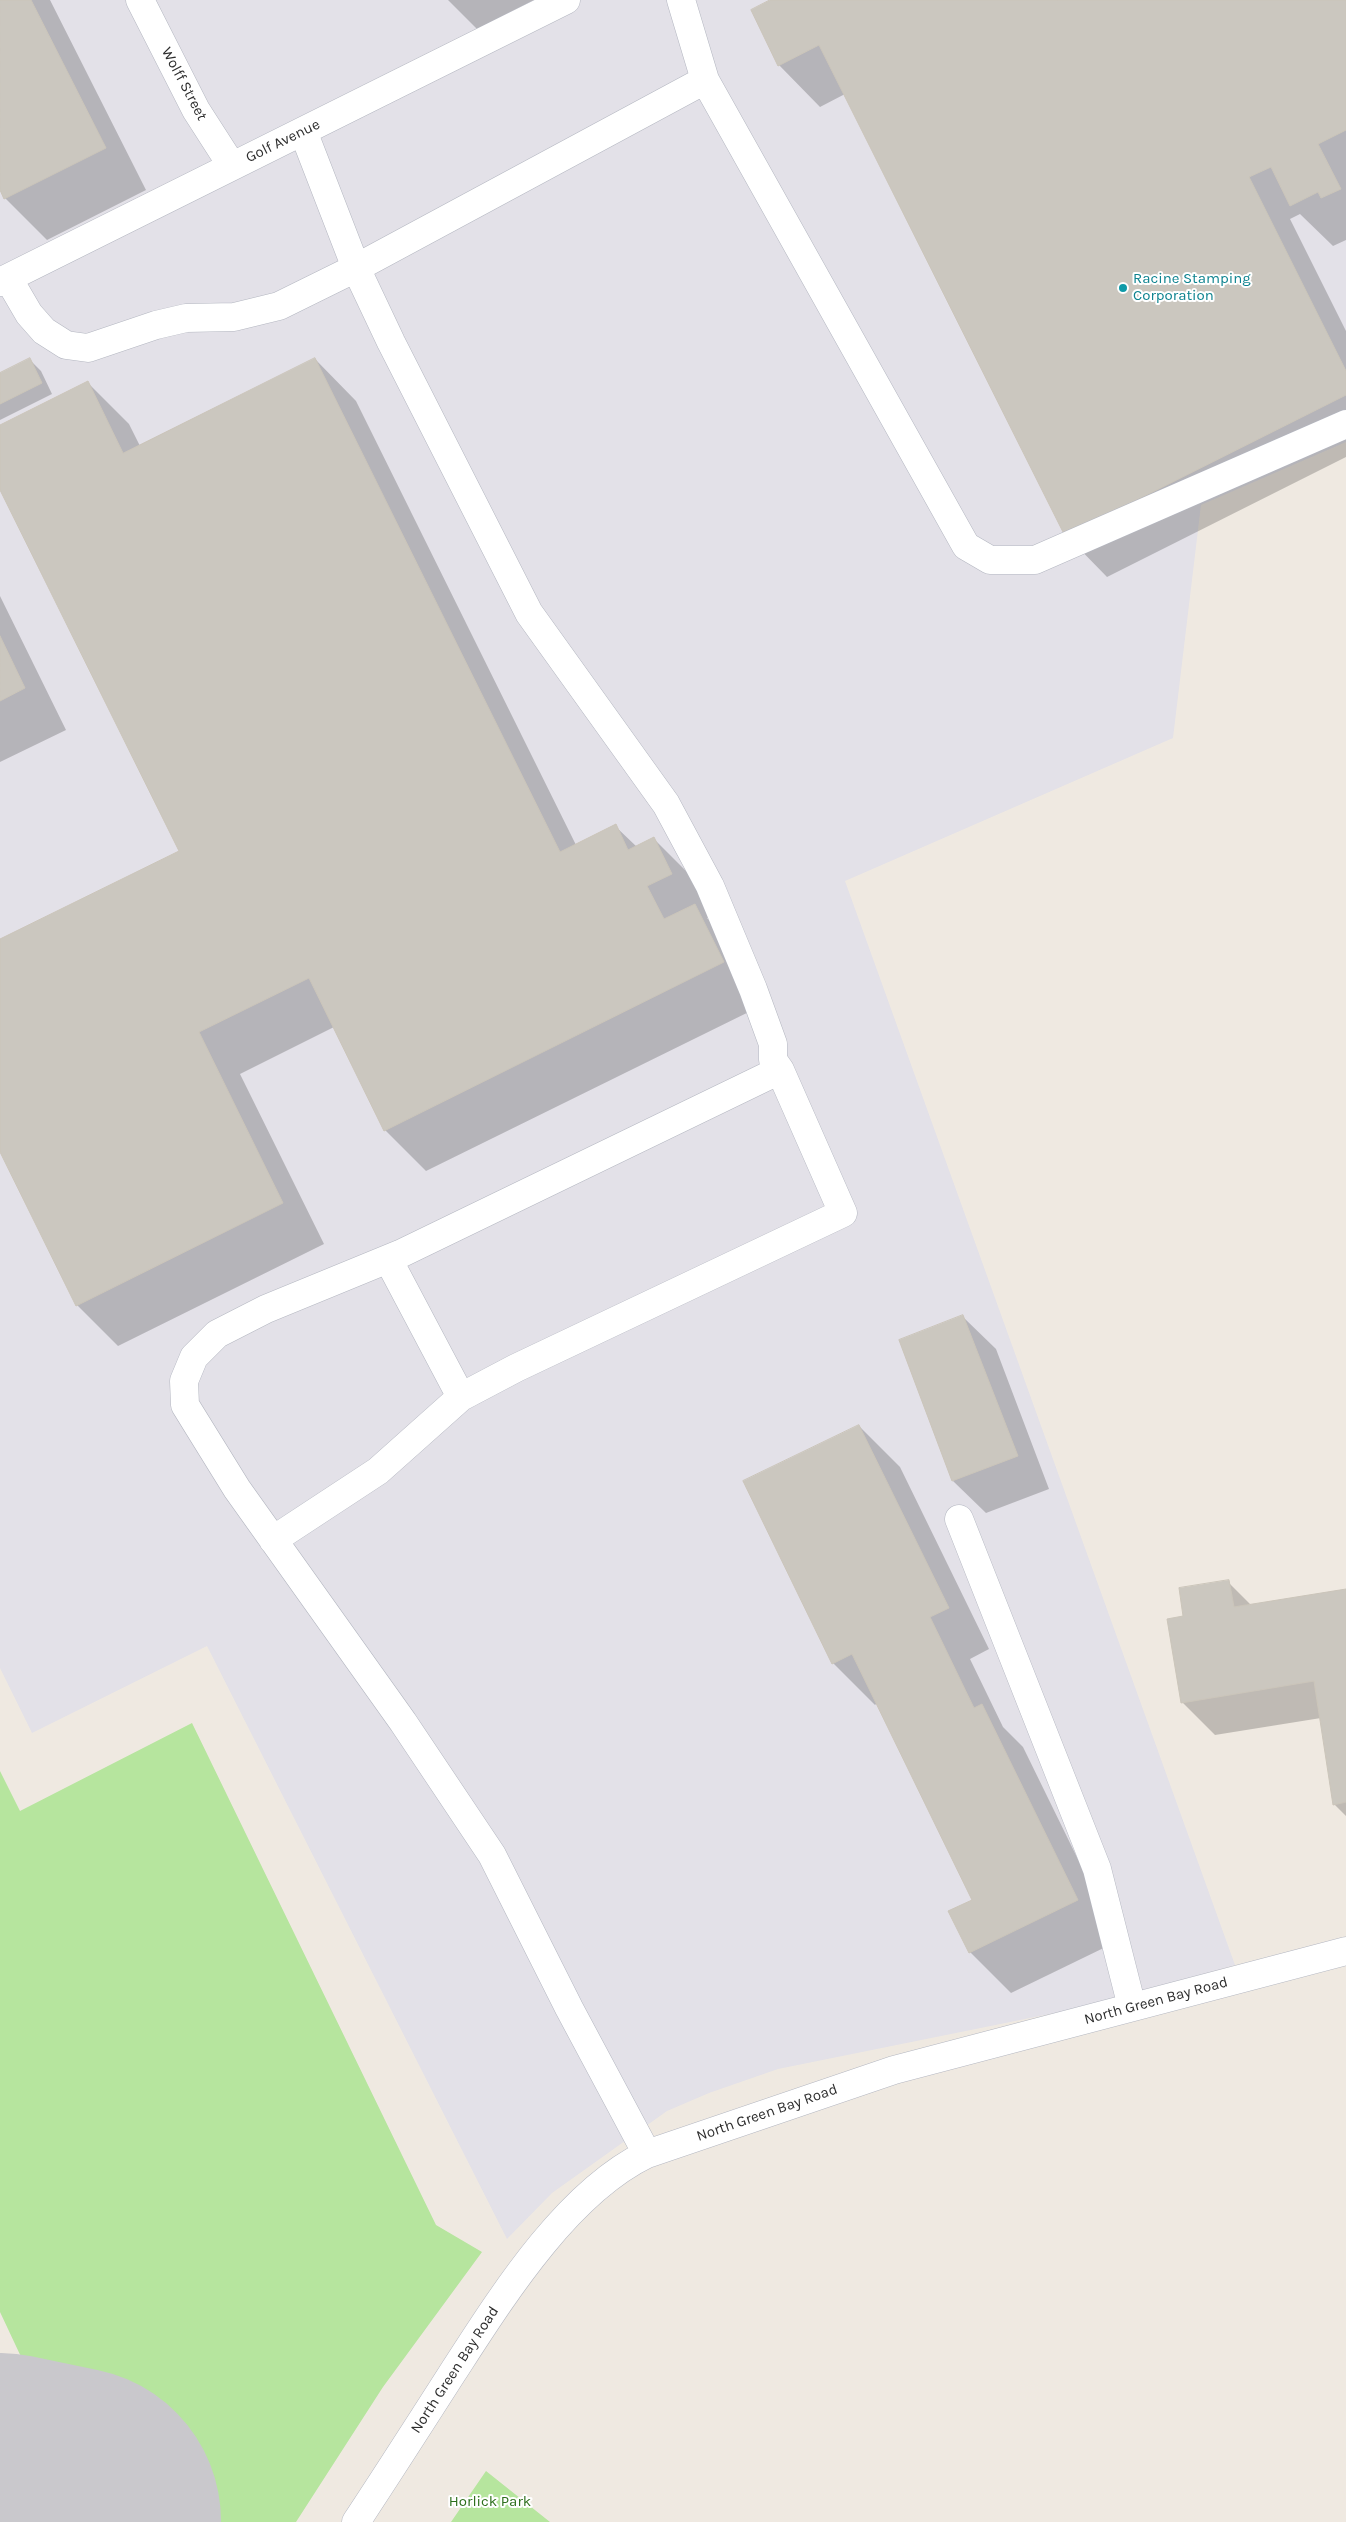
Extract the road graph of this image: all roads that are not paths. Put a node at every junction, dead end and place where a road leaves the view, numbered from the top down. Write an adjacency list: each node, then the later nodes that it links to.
1 (140, 0): 6 (street, Wolff Street)
2 (566, 0): 5 (street, Golf Avenue)
3 (681, 0): 4 (street)
4 (705, 80): 7 (street); 9 (street)
5 (303, 131): 6 (street, Golf Avenue); 7 (street)
6 (232, 166): 8 (street, Golf Avenue)
7 (356, 268): 8 (street); 10 (street)
8 (4, 280)
9 (1346, 424)
10 (780, 1070): 11 (street); 12 (street)
11 (388, 1259): 12 (street); 14 (street)
12 (461, 1397): 14 (street)
13 (959, 1519): 16 (street)
14 (273, 1540): 17 (street)
15 (1346, 1951): 16 (street, North Green Bay Road)
16 (1132, 2007): 17 (street, North Green Bay Road)
17 (647, 2154): 18 (street, North Green Bay Road)
18 (356, 2522)

